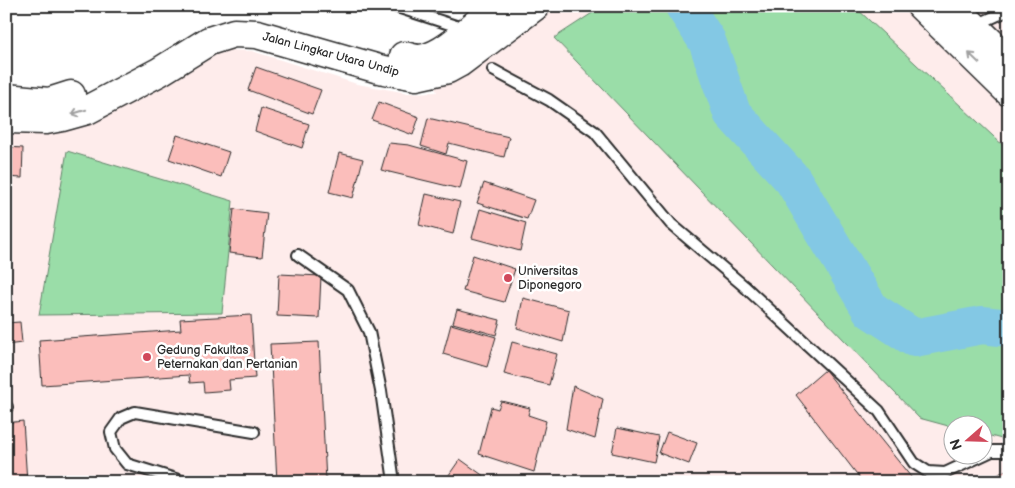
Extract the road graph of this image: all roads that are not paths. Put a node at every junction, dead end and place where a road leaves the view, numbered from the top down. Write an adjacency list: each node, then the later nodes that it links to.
1 (394, 6): 7 (lane)
2 (535, 6): 7 (street, Jalan Lingkar Utara Undip)
3 (921, 6): 10 (street, one-way to 3)
4 (953, 6): 6 (street)
5 (1009, 10): 6 (lane)
6 (973, 26): 8 (street)
7 (475, 33): 12 (street, Jalan Lingkar Utara Undip)
8 (1009, 60)
9 (492, 70): 16 (lane)
10 (1009, 92)
11 (6, 98): 12 (street, Jalan Lingkar Utara Undip)
12 (48, 111): 13 (street, Jalan Lingkar Utara Undip)
13 (6, 119)
14 (298, 255): 18 (lane)
15 (254, 432): 17 (lane)
16 (1009, 452)
17 (185, 482)
18 (394, 482)

